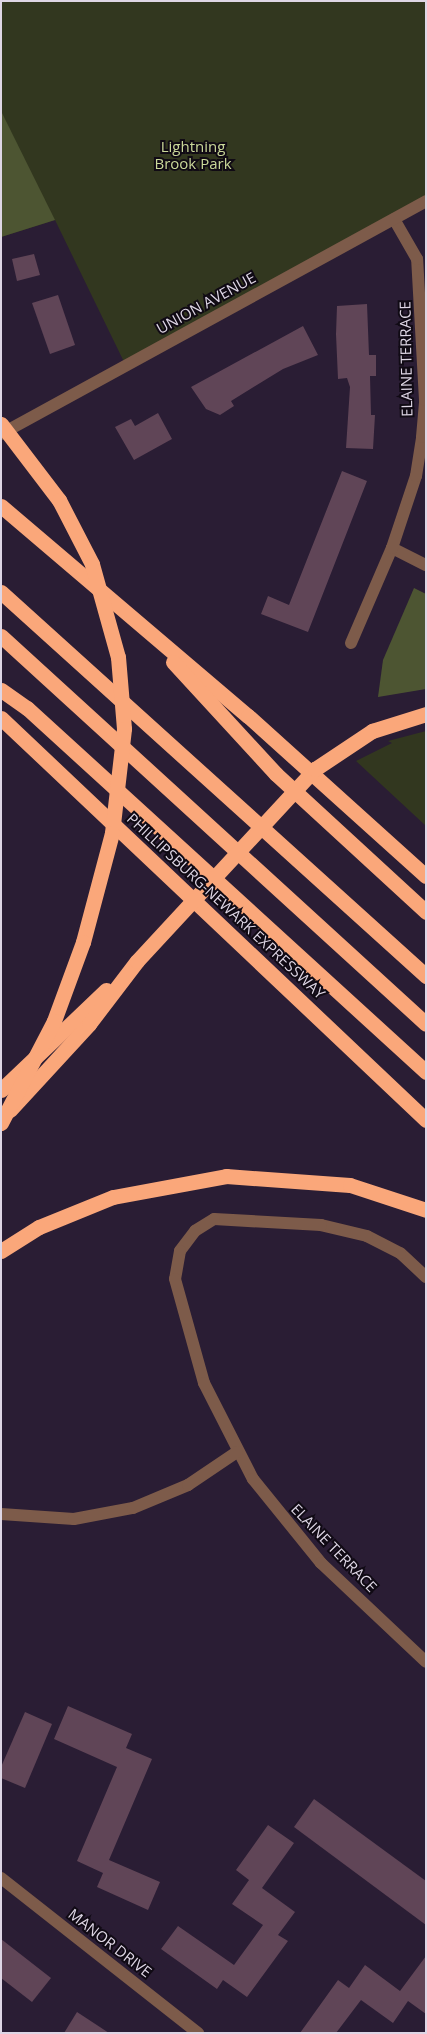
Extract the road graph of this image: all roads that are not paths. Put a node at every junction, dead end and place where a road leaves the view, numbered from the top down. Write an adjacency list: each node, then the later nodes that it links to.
1 (426, 201): 2 (street, UNION AVENUE)
2 (394, 219): 4 (street, UNION AVENUE); 6 (street, ELAINE TERRACE)
3 (1, 424): 24 (highway, bridge)
4 (1, 434)
5 (1, 506): 9 (highway)
6 (392, 548): 7 (street); 11 (street, ELAINE TERRACE)
7 (426, 565)
8 (1, 592): 18 (highway)
9 (129, 614): 15 (highway); 16 (highway)
10 (1, 636): 19 (highway)
11 (352, 643)
12 (1, 690): 20 (highway)
13 (426, 714): 17 (highway, bridge)
14 (1, 718): 23 (highway, PHILLIPSBURG-NEWARK EXPRESSWAY)
15 (426, 876)
16 (426, 912)
17 (137, 961): 21 (highway); 22 (highway)
18 (426, 976)
19 (426, 1024)
20 (426, 1072)
21 (1, 1090)
22 (1, 1119)
23 (426, 1120)
24 (1, 1124)
25 (426, 1210): 26 (highway)
26 (1, 1251)
27 (426, 1277): 28 (street, ELAINE TERRACE)
28 (237, 1452): 29 (street); 30 (street, ELAINE TERRACE)
29 (1, 1514)
30 (426, 1662)
31 (1, 1878): 32 (street, MANOR DRIVE)
32 (198, 2033)

